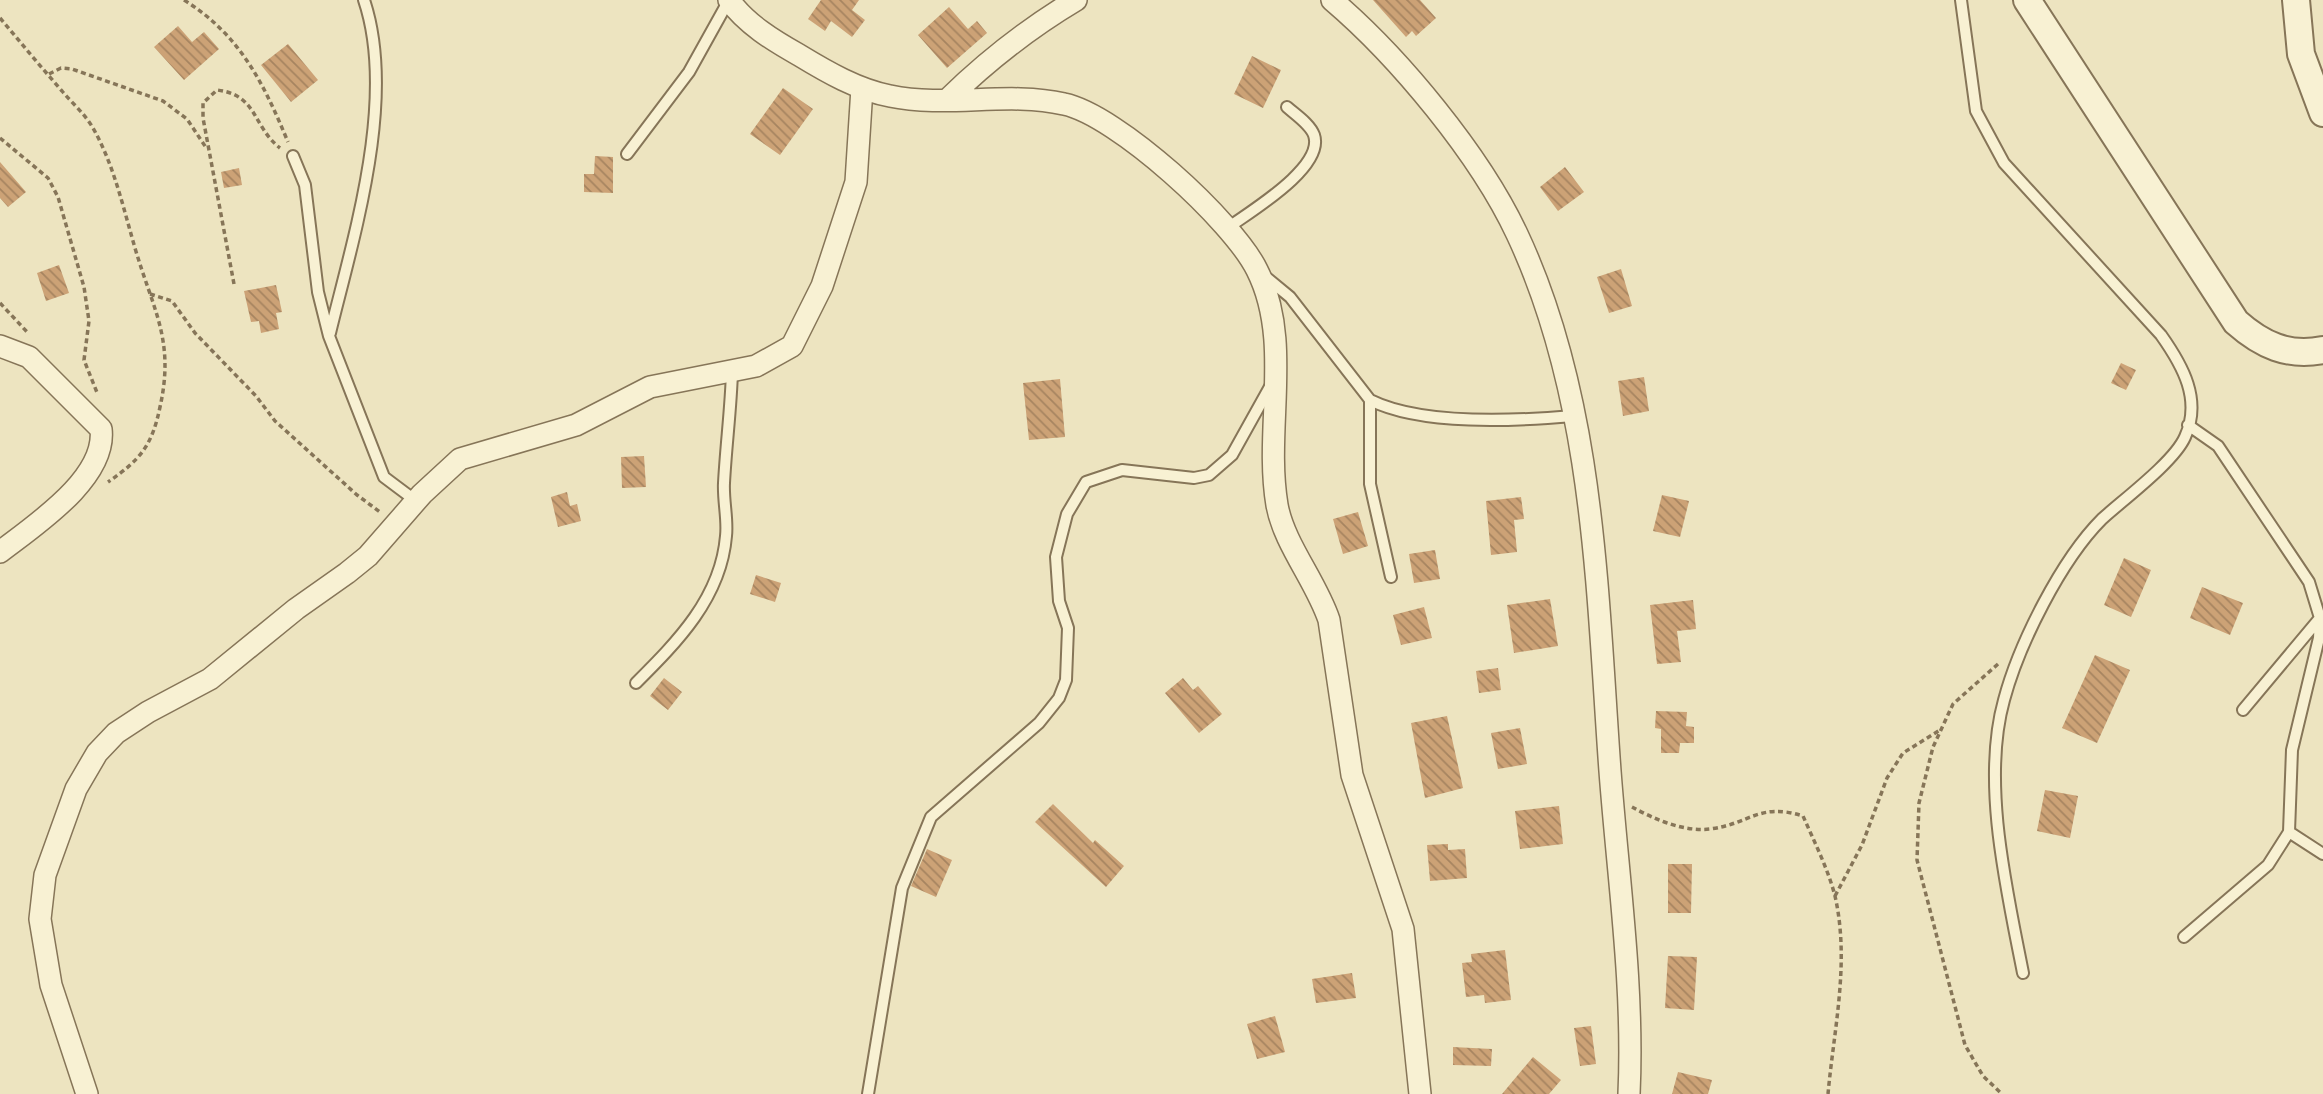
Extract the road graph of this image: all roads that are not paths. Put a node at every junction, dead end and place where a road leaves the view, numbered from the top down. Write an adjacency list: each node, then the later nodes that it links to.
1 (364, 0): 16 (lane)
2 (729, 0): 8 (street); 12 (lane)
3 (1076, 0): 9 (street)
4 (1332, 0): 22 (street)
5 (1961, 0): 23 (lane)
6 (2027, 0): 18 (street)
7 (2296, 0): 11 (street)
8 (862, 88): 9 (street); 19 (street)
9 (948, 99): 14 (street)
10 (1287, 107): 14 (lane)
11 (2323, 113)
12 (627, 154)
13 (293, 156): 16 (lane)
14 (1229, 228): 15 (street)
15 (1258, 270): 20 (street); 21 (lane)
16 (329, 337): 24 (lane)
17 (0, 346): 25 (street)
18 (2323, 350)
19 (732, 371): 24 (street); 28 (lane)
20 (1275, 380): 35 (lane); 36 (street)
21 (1370, 400): 22 (lane); 26 (lane)
22 (1573, 416): 37 (street)
23 (2188, 425): 27 (lane); 33 (lane)
24 (416, 501): 34 (street)
25 (0, 552)
26 (1391, 577)
27 (2320, 618): 29 (lane); 30 (lane)
28 (636, 683)
29 (2244, 710)
30 (2289, 832): 31 (lane); 32 (lane)
31 (2323, 854)
32 (2184, 937)
33 (2023, 973)
34 (87, 1094)
35 (868, 1094)
36 (1420, 1094)
37 (1629, 1094)

